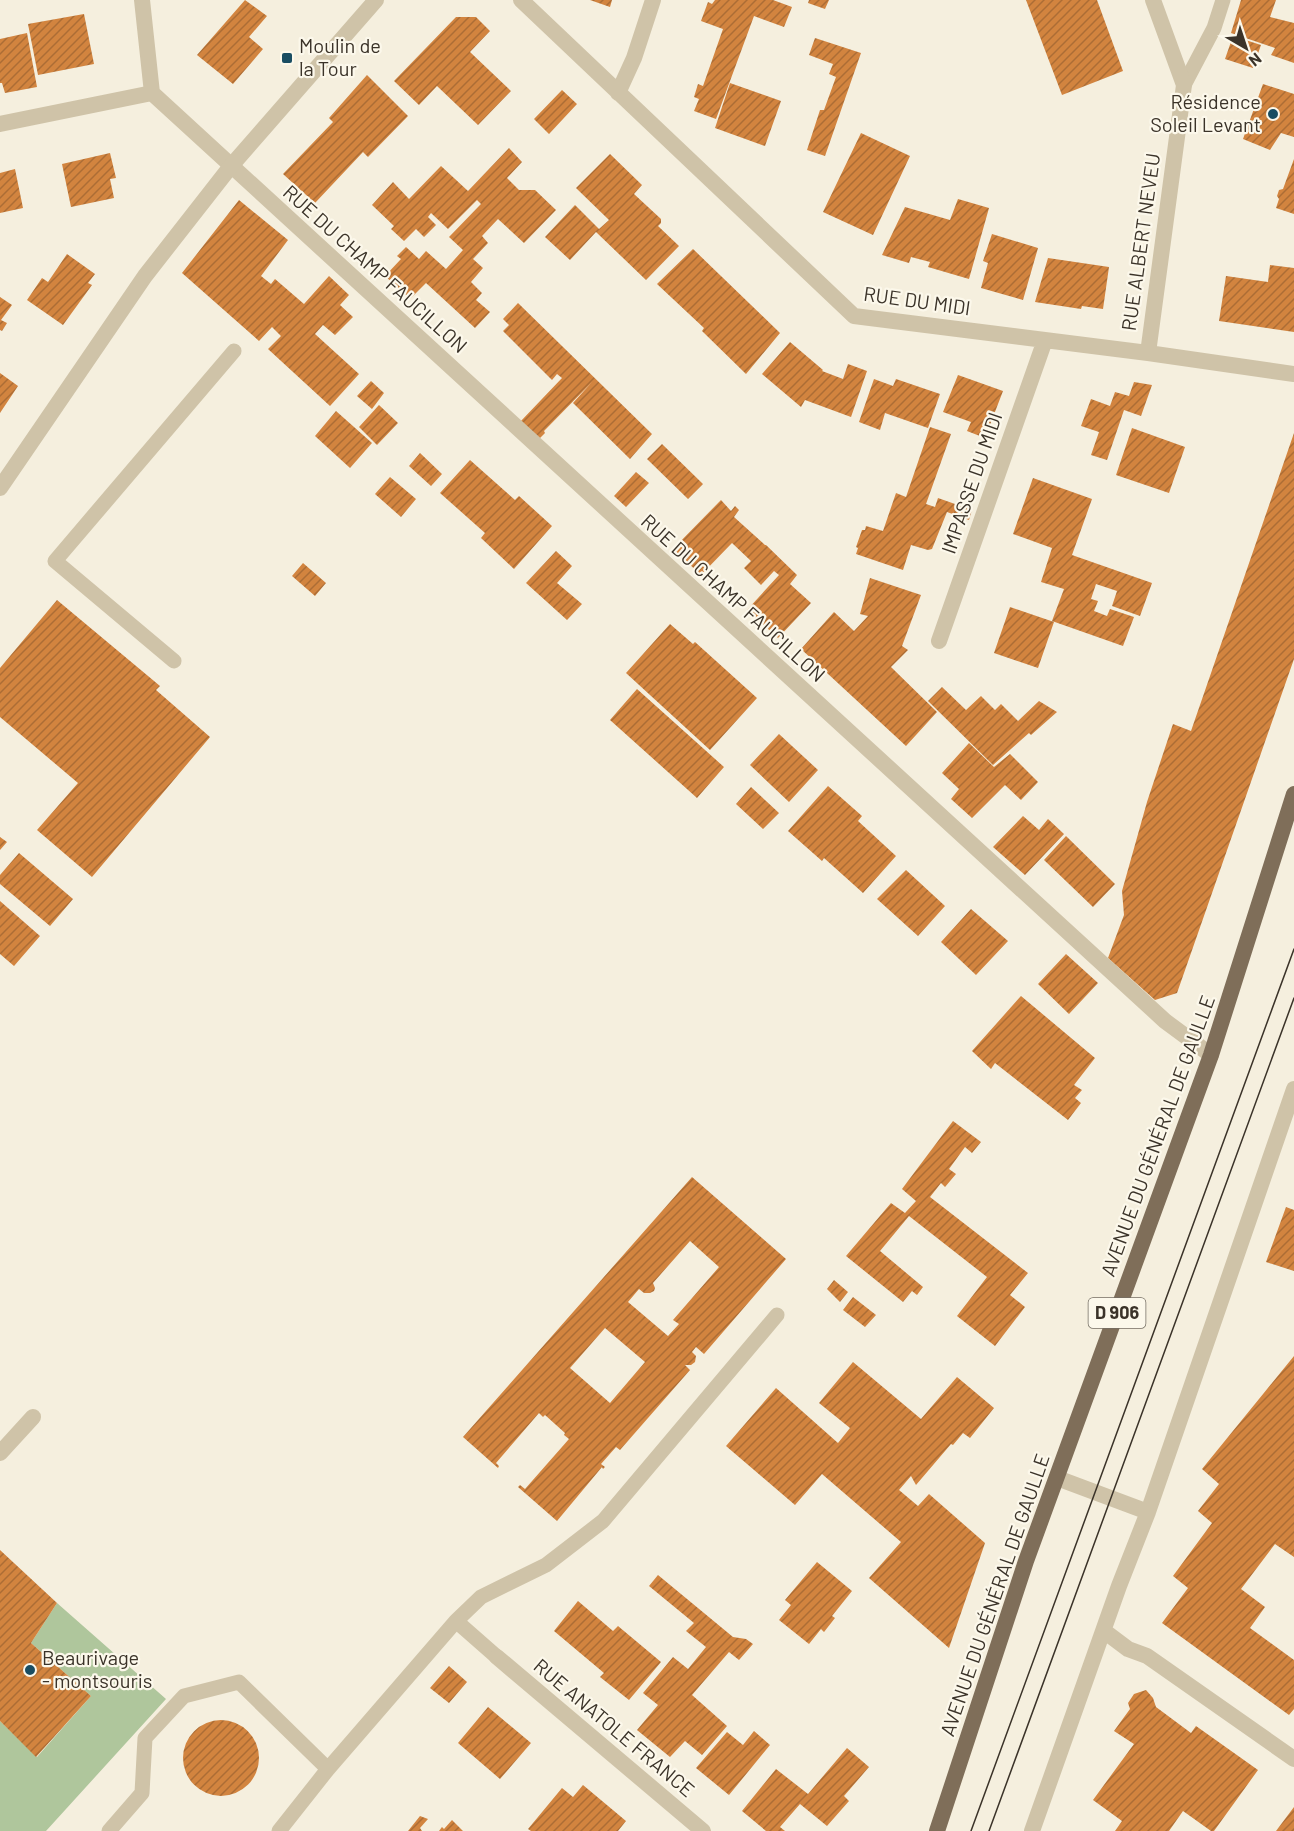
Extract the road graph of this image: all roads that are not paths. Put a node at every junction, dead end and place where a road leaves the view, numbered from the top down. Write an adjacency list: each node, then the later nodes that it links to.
1 (142, 0): 8 (street)
2 (376, 0): 11 (street)
3 (521, 0): 9 (street, RUE DU MIDI)
4 (653, 0): 9 (street)
5 (1153, 0): 7 (street, RUE ALBERT NEVEU)
6 (1222, 0): 7 (lane)
7 (1184, 85): 14 (street, RUE ALBERT NEVEU)
8 (152, 93): 10 (street); 11 (street, RUE DU CHAMP FAUCILLON)
9 (618, 93): 12 (street, RUE DU MIDI)
10 (0, 124)
11 (231, 166): 16 (street); 20 (street, RUE DU CHAMP FAUCILLON)
12 (1045, 340): 14 (street, RUE DU MIDI); 17 (street, IMPASSE DU MIDI)
13 (234, 351): 18 (lane)
14 (1148, 353): 15 (street, RUE DU MIDI)
15 (1294, 374)
16 (0, 488)
17 (939, 641)
18 (174, 661)
19 (1294, 794): 20 (main road, AVENUE DU GÉNÉRAL DE GAULLE / D 906)
20 (1211, 1056): 26 (main road, AVENUE DU GÉNÉRAL DE GAULLE / D 906)
21 (1294, 1089): 22 (street)
22 (1287, 1127): 27 (street)
23 (777, 1315): 28 (lane)
24 (33, 1417): 25 (street)
25 (0, 1453)
26 (1057, 1478): 27 (street); 36 (main road, AVENUE DU GÉNÉRAL DE GAULLE / D 906)
27 (1148, 1512): 29 (street)
28 (456, 1621): 30 (lane); 32 (lane)
29 (1104, 1631): 31 (street); 37 (street)
30 (497, 1657): 35 (street, RUE ANATOLE FRANCE)
31 (1294, 1760)
32 (328, 1768): 33 (lane); 34 (lane)
33 (109, 1831)
34 (279, 1831)
35 (703, 1831)
36 (937, 1831)
37 (1032, 1831)

